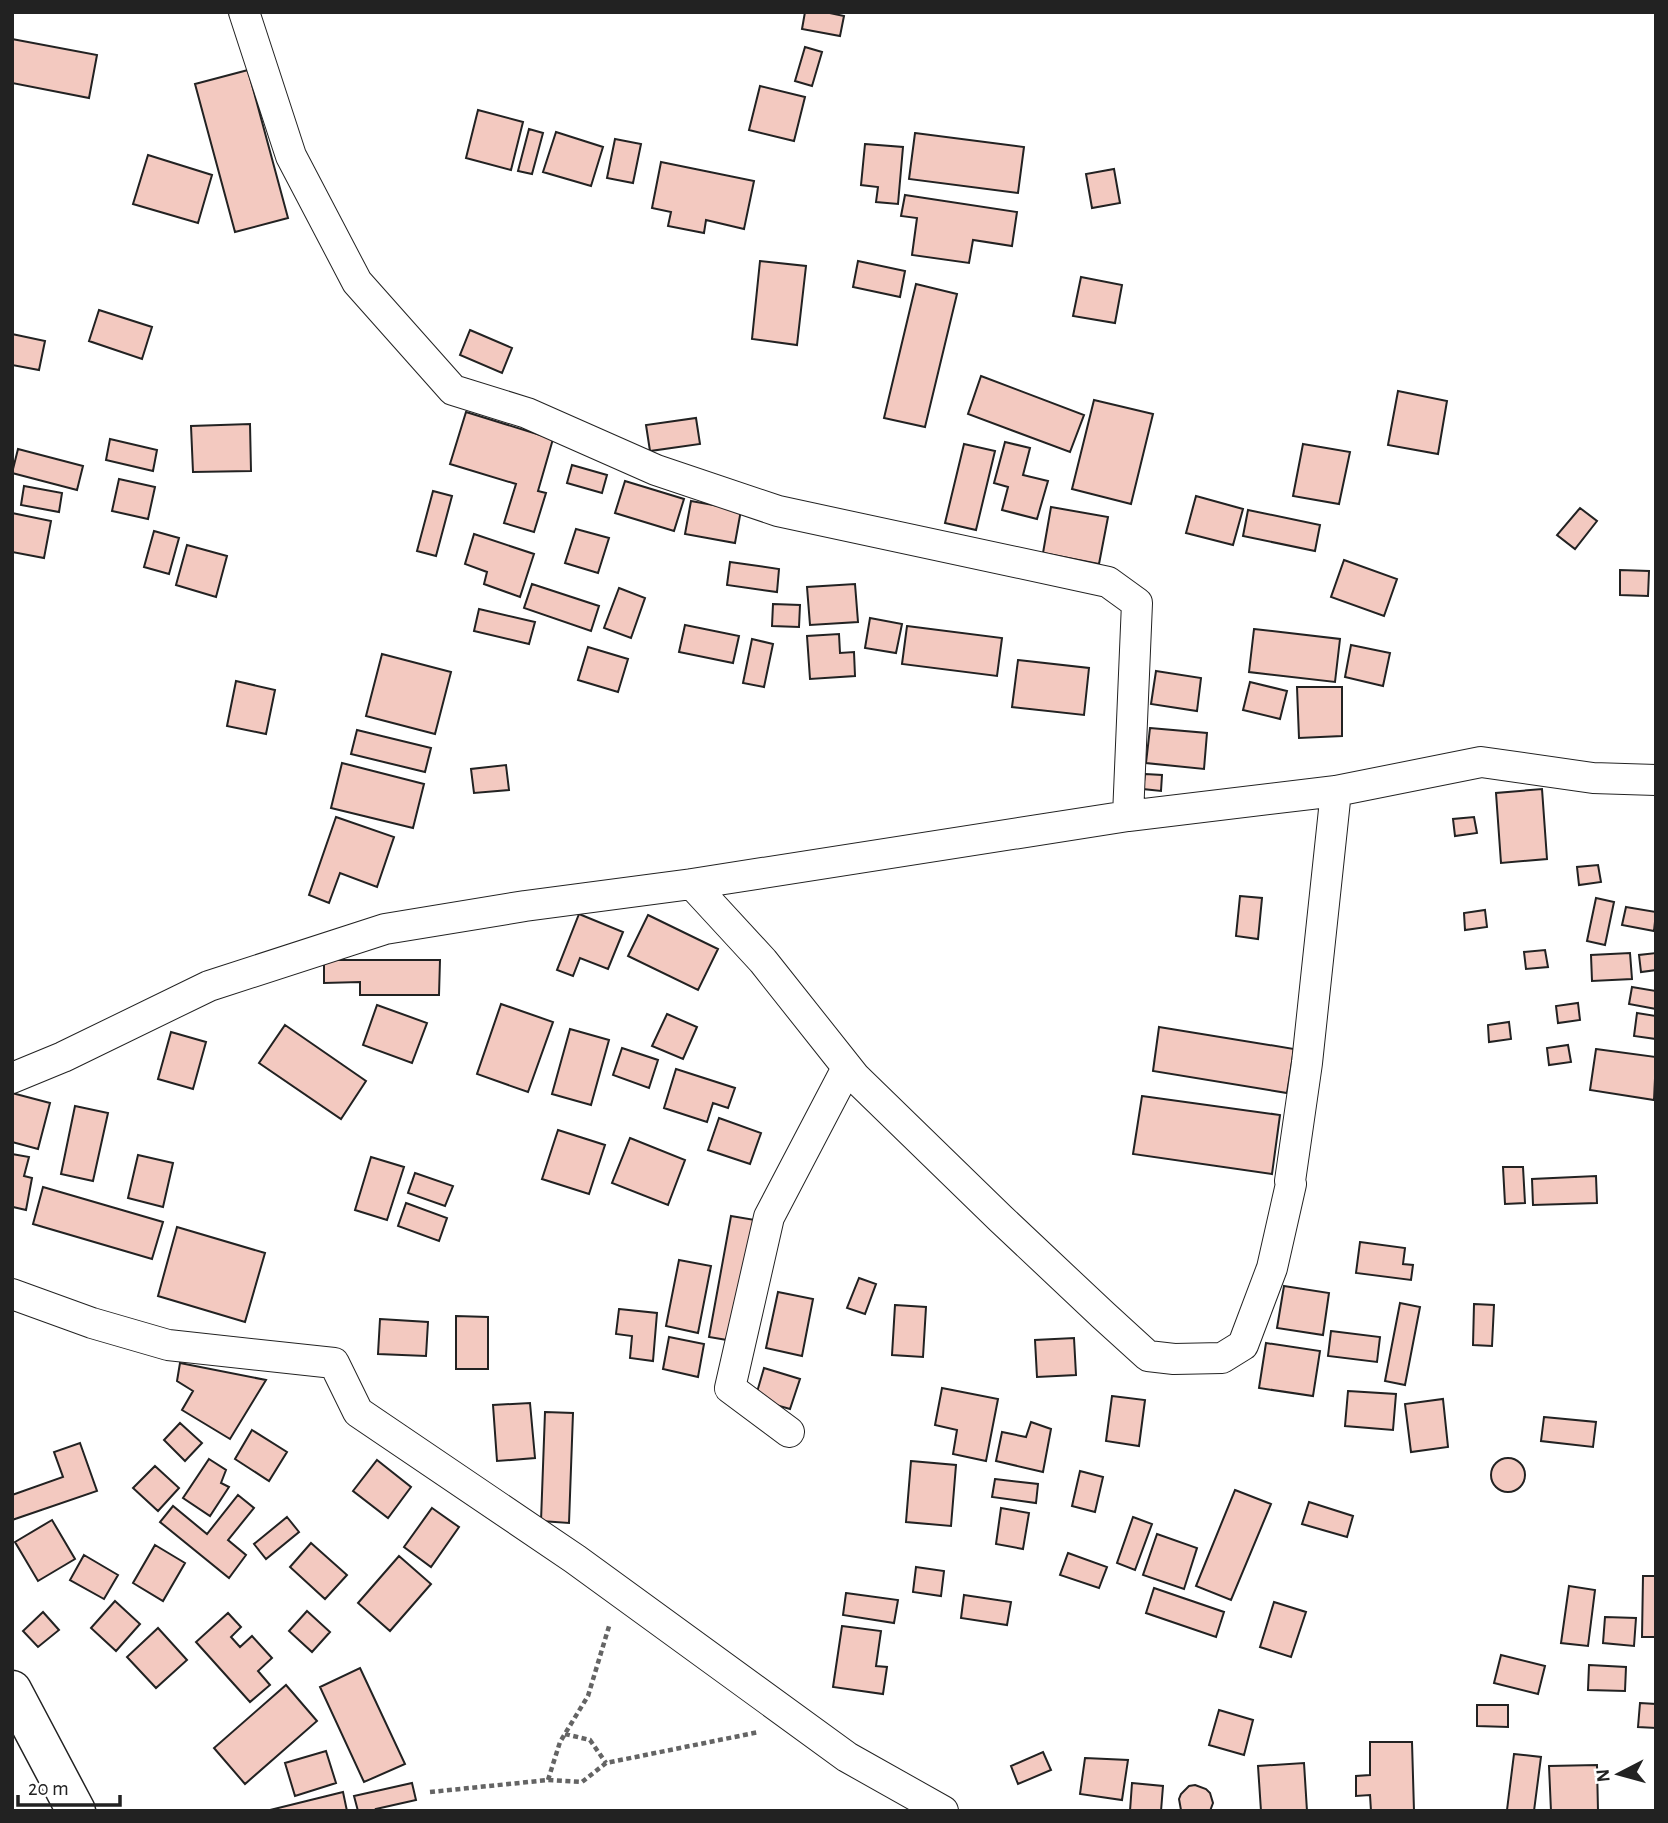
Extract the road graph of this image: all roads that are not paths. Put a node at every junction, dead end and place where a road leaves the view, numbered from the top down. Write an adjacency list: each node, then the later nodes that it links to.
1 (244, 12): 4 (street)
2 (1656, 780): 3 (street)
3 (1336, 791): 4 (street); 6 (street)
4 (1128, 816): 5 (street)
5 (692, 884): 6 (street); 7 (street)
6 (847, 1068): 9 (street)
7 (12, 1079)
8 (12, 1294): 12 (street)
9 (789, 1432)
10 (12, 1690): 11 (street)
11 (76, 1811)
12 (943, 1811)

